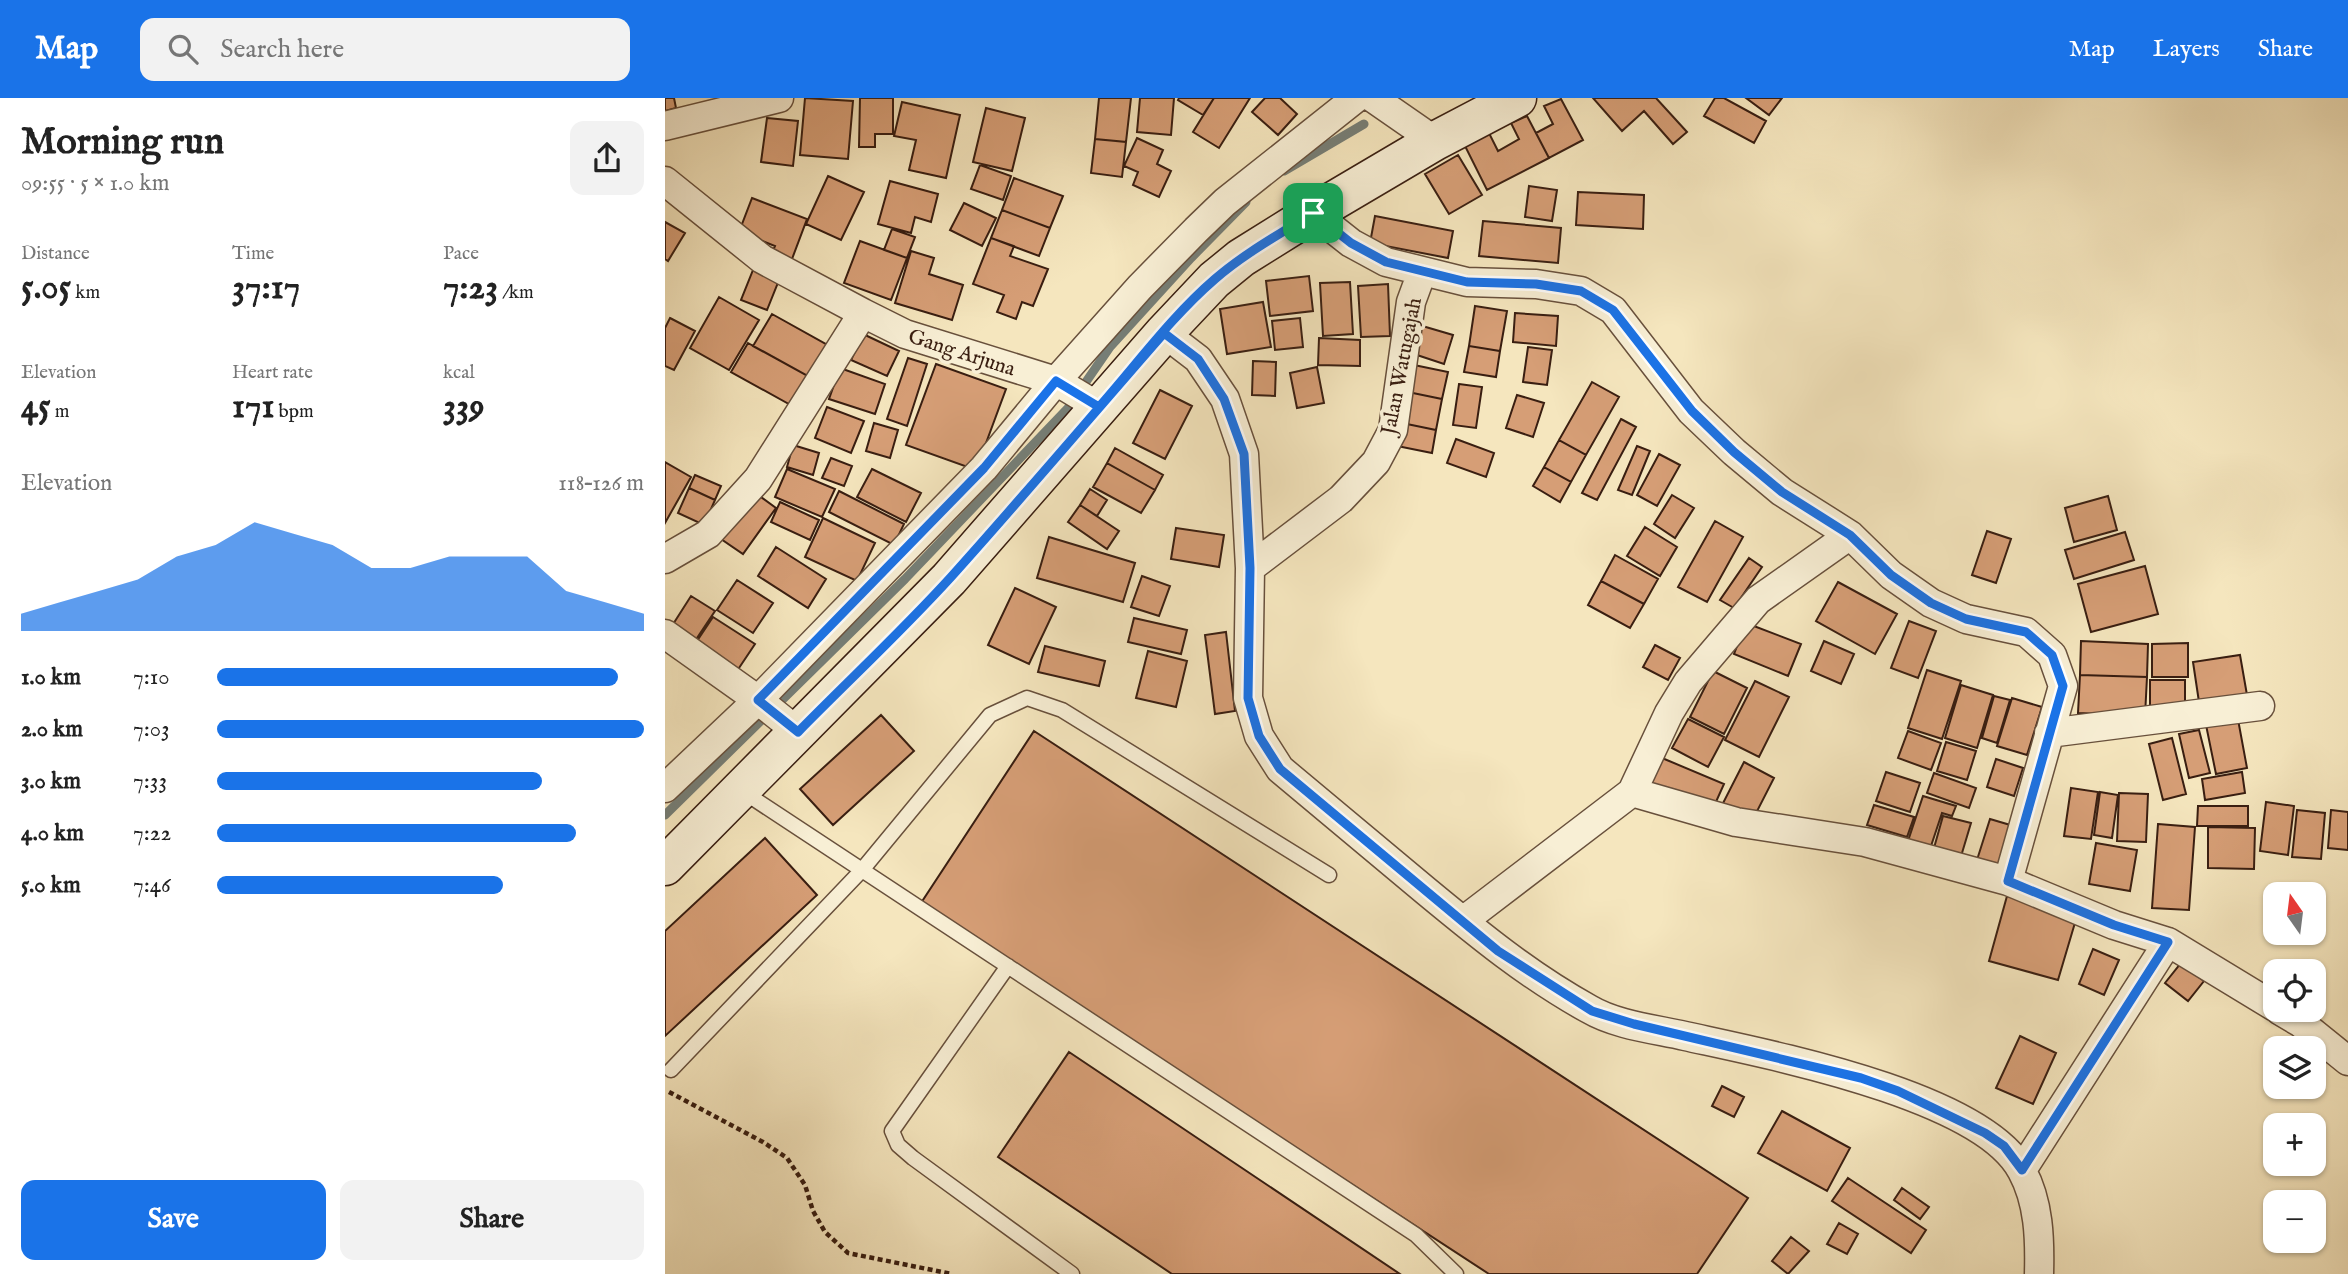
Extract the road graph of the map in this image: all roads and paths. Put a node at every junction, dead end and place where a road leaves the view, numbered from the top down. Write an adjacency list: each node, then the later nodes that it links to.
1 (779, 98): 5 (street)
2 (1356, 98): 12 (street)
3 (1373, 98): 6 (street)
4 (1517, 98): 6 (main road)
5 (665, 126)
6 (1435, 141): 8 (main road)
7 (665, 181): 10 (street, Gang Arjuna)
8 (1313, 213): 9 (street, Jalan Watugajah); 11 (main road)
9 (1422, 272): 14 (street, Jalan Watugajah); 16 (street, Jalan Watugajah)
10 (863, 313): 12 (street, Gang Arjuna); 15 (street)
11 (1164, 333): 13 (main road); 16 (street)
12 (1056, 381): 13 (street, Gang Arjuna); 18 (street)
13 (1099, 407): 20 (main road)
14 (1850, 535): 21 (street, Jalan Watugajah); 24 (street)
15 (665, 559)
16 (1250, 568): 29 (street)
17 (665, 634): 18 (street)
18 (758, 700): 20 (street); 22 (street)
19 (2260, 706): 21 (street)
20 (798, 732): 23 (main road)
21 (2049, 733): 28 (street, Jalan Watugajah)
22 (665, 788)
23 (741, 790): 25 (main road); 26 (lane)
24 (1632, 792): 28 (street); 29 (street)
25 (665, 866)
26 (862, 870): 27 (lane); 31 (lane); 35 (lane)
27 (1329, 875)
28 (2008, 881): 30 (street)
29 (1463, 922): 37 (street)
30 (2168, 942): 32 (street); 37 (street)
31 (1008, 966): 39 (lane); 40 (lane)
32 (2263, 1000)
33 (2299, 1022): 34 (street)
34 (2348, 1061)
35 (671, 1070)
36 (665, 1090): 38 (path)
37 (2022, 1170): 41 (street)
38 (952, 1274)
39 (1072, 1274)
40 (1456, 1274)
41 (2039, 1274)

